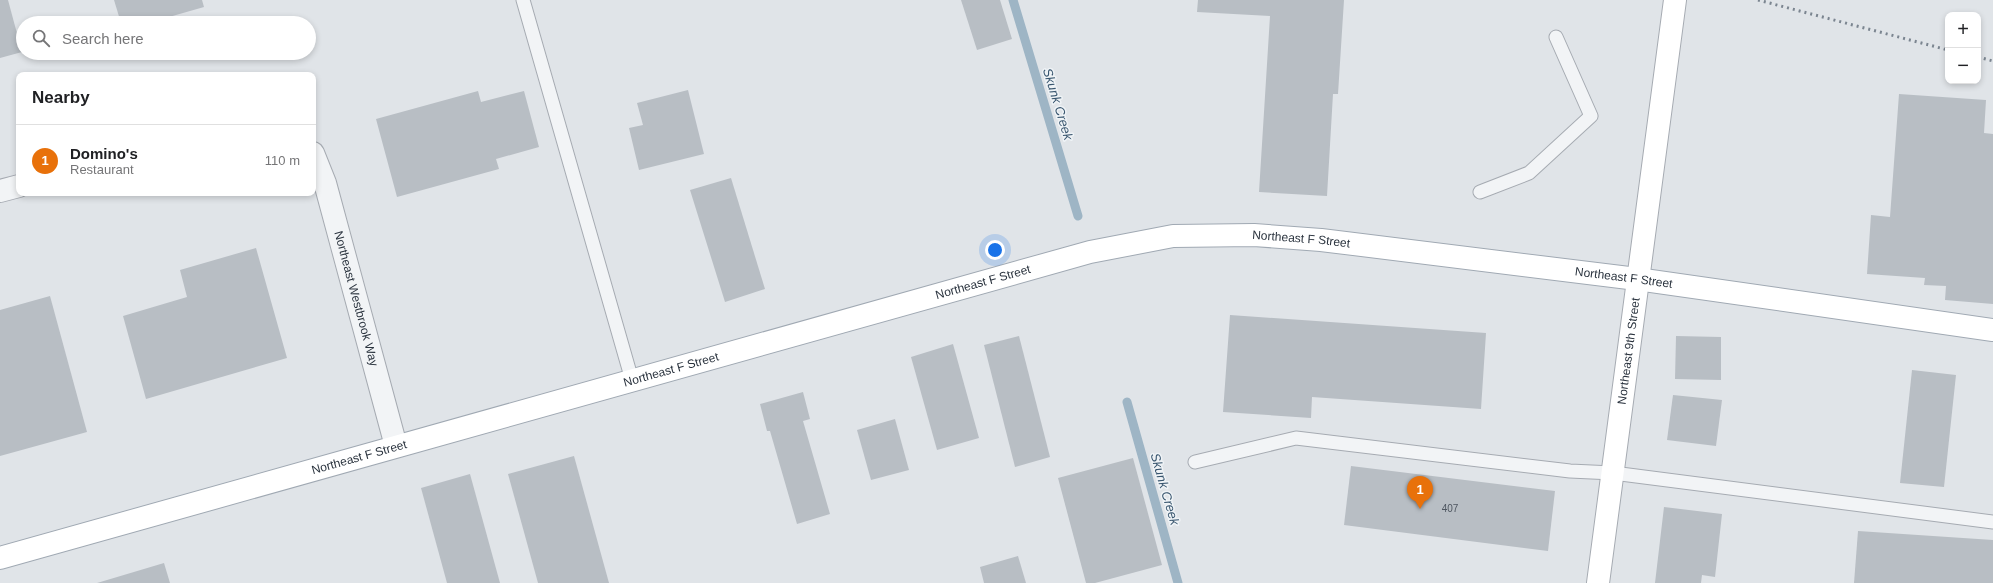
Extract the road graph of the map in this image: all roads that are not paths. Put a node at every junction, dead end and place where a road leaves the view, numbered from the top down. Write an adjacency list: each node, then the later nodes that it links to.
1 (523, 0): 10 (lane)
2 (1675, 0): 8 (main road, Northeast 9th Street)
3 (1556, 37): 7 (lane)
4 (316, 160): 11 (street, Northeast Westbrook Way)
5 (16, 187): 6 (street)
6 (0, 191)
7 (1480, 192)
8 (1637, 279): 9 (main road, Northeast F Street); 10 (main road, Northeast F Street); 13 (main road, Northeast 9th Street)
9 (1993, 330)
10 (632, 380): 11 (main road, Northeast F Street)
11 (396, 446): 15 (main road, Northeast F Street)
12 (1195, 462): 13 (lane)
13 (1613, 473): 14 (lane); 16 (main road, Northeast 9th Street)
14 (1993, 522)
15 (0, 558)
16 (1598, 583)

